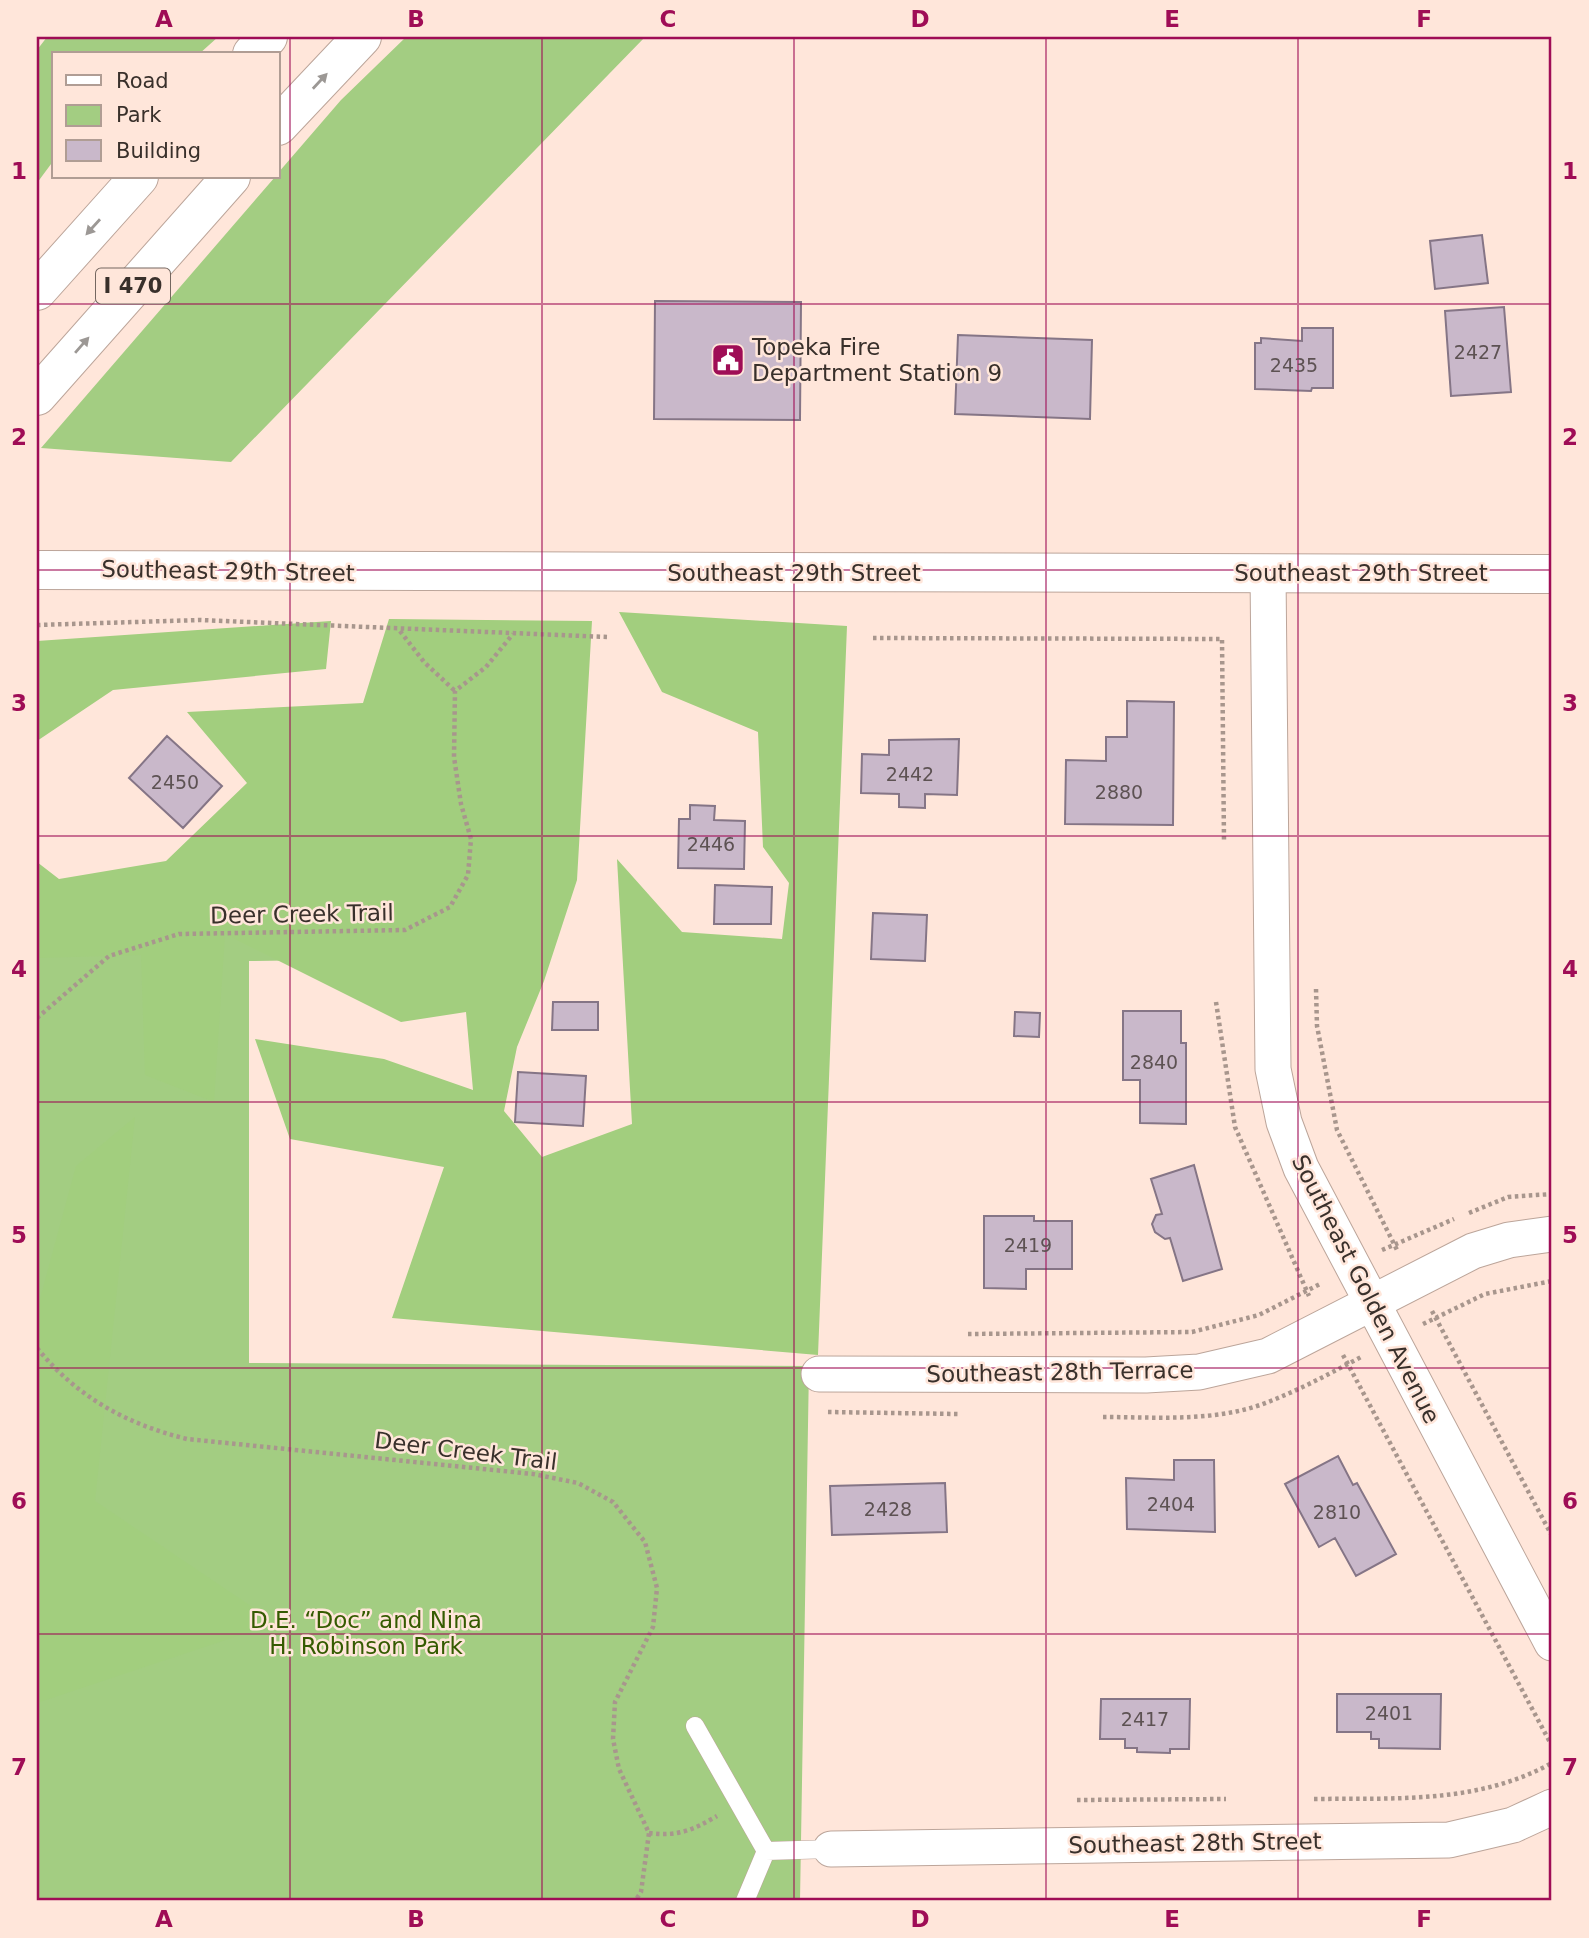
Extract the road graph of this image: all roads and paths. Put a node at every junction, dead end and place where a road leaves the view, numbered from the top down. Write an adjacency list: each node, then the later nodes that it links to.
1 (268, 37): 3 (main road)
2 (362, 37): 4 (main road, one-way to 2)
3 (254, 52)
4 (280, 124)
5 (138, 178): 7 (main road, I 470, one-way to 7)
6 (230, 178): 8 (main road, I 470, one-way to 6)
7 (37, 291)
8 (37, 396)
9 (37, 570): 10 (main road, Southeast 29th Street)
10 (1268, 573): 11 (main road, Southeast 29th Street); 24 (street, Southeast Golden Avenue)
11 (1552, 574)
12 (37, 625): 13 (path)
13 (400, 631): 14 (path); 17 (path)
14 (513, 634): 15 (path); 17 (path)
15 (607, 637)
16 (873, 638): 18 (path)
17 (455, 691): 21 (path, Deer Creek Trail)
18 (1224, 841)
19 (1316, 989): 25 (path)
20 (1216, 1002): 26 (path)
21 (37, 1018)
22 (1552, 1234): 25 (street, Southeast 28th Terrace)
23 (1384, 1248): 24 (path)
24 (1352, 1268): 26 (path); 27 (street, Southeast Golden Avenue)
25 (1415, 1281): 27 (street, Southeast 28th Terrace); 34 (path)
26 (1306, 1291): 28 (path); 29 (path)
27 (1371, 1303): 28 (street, Southeast 28th Terrace); 35 (street, Southeast Golden Avenue)
28 (1327, 1326): 31 (street, Southeast 28th Terrace); 37 (path)
29 (968, 1334)
30 (37, 1348): 44 (path, Deer Creek Trail)
31 (819, 1374)
32 (828, 1412): 33 (path)
33 (958, 1414)
34 (1552, 1536)
35 (1552, 1643)
36 (695, 1726): 42 (lane)
37 (1552, 1746)
38 (1552, 1763): 40 (path)
39 (1226, 1799): 41 (path)
40 (1314, 1799)
41 (1077, 1800)
42 (739, 1804): 44 (path); 46 (lane)
43 (1552, 1807): 45 (street, Southeast 28th Street)
44 (649, 1833): 47 (path)
45 (831, 1849): 46 (lane)
46 (766, 1852): 48 (lane)
47 (635, 1901)
48 (745, 1901)

